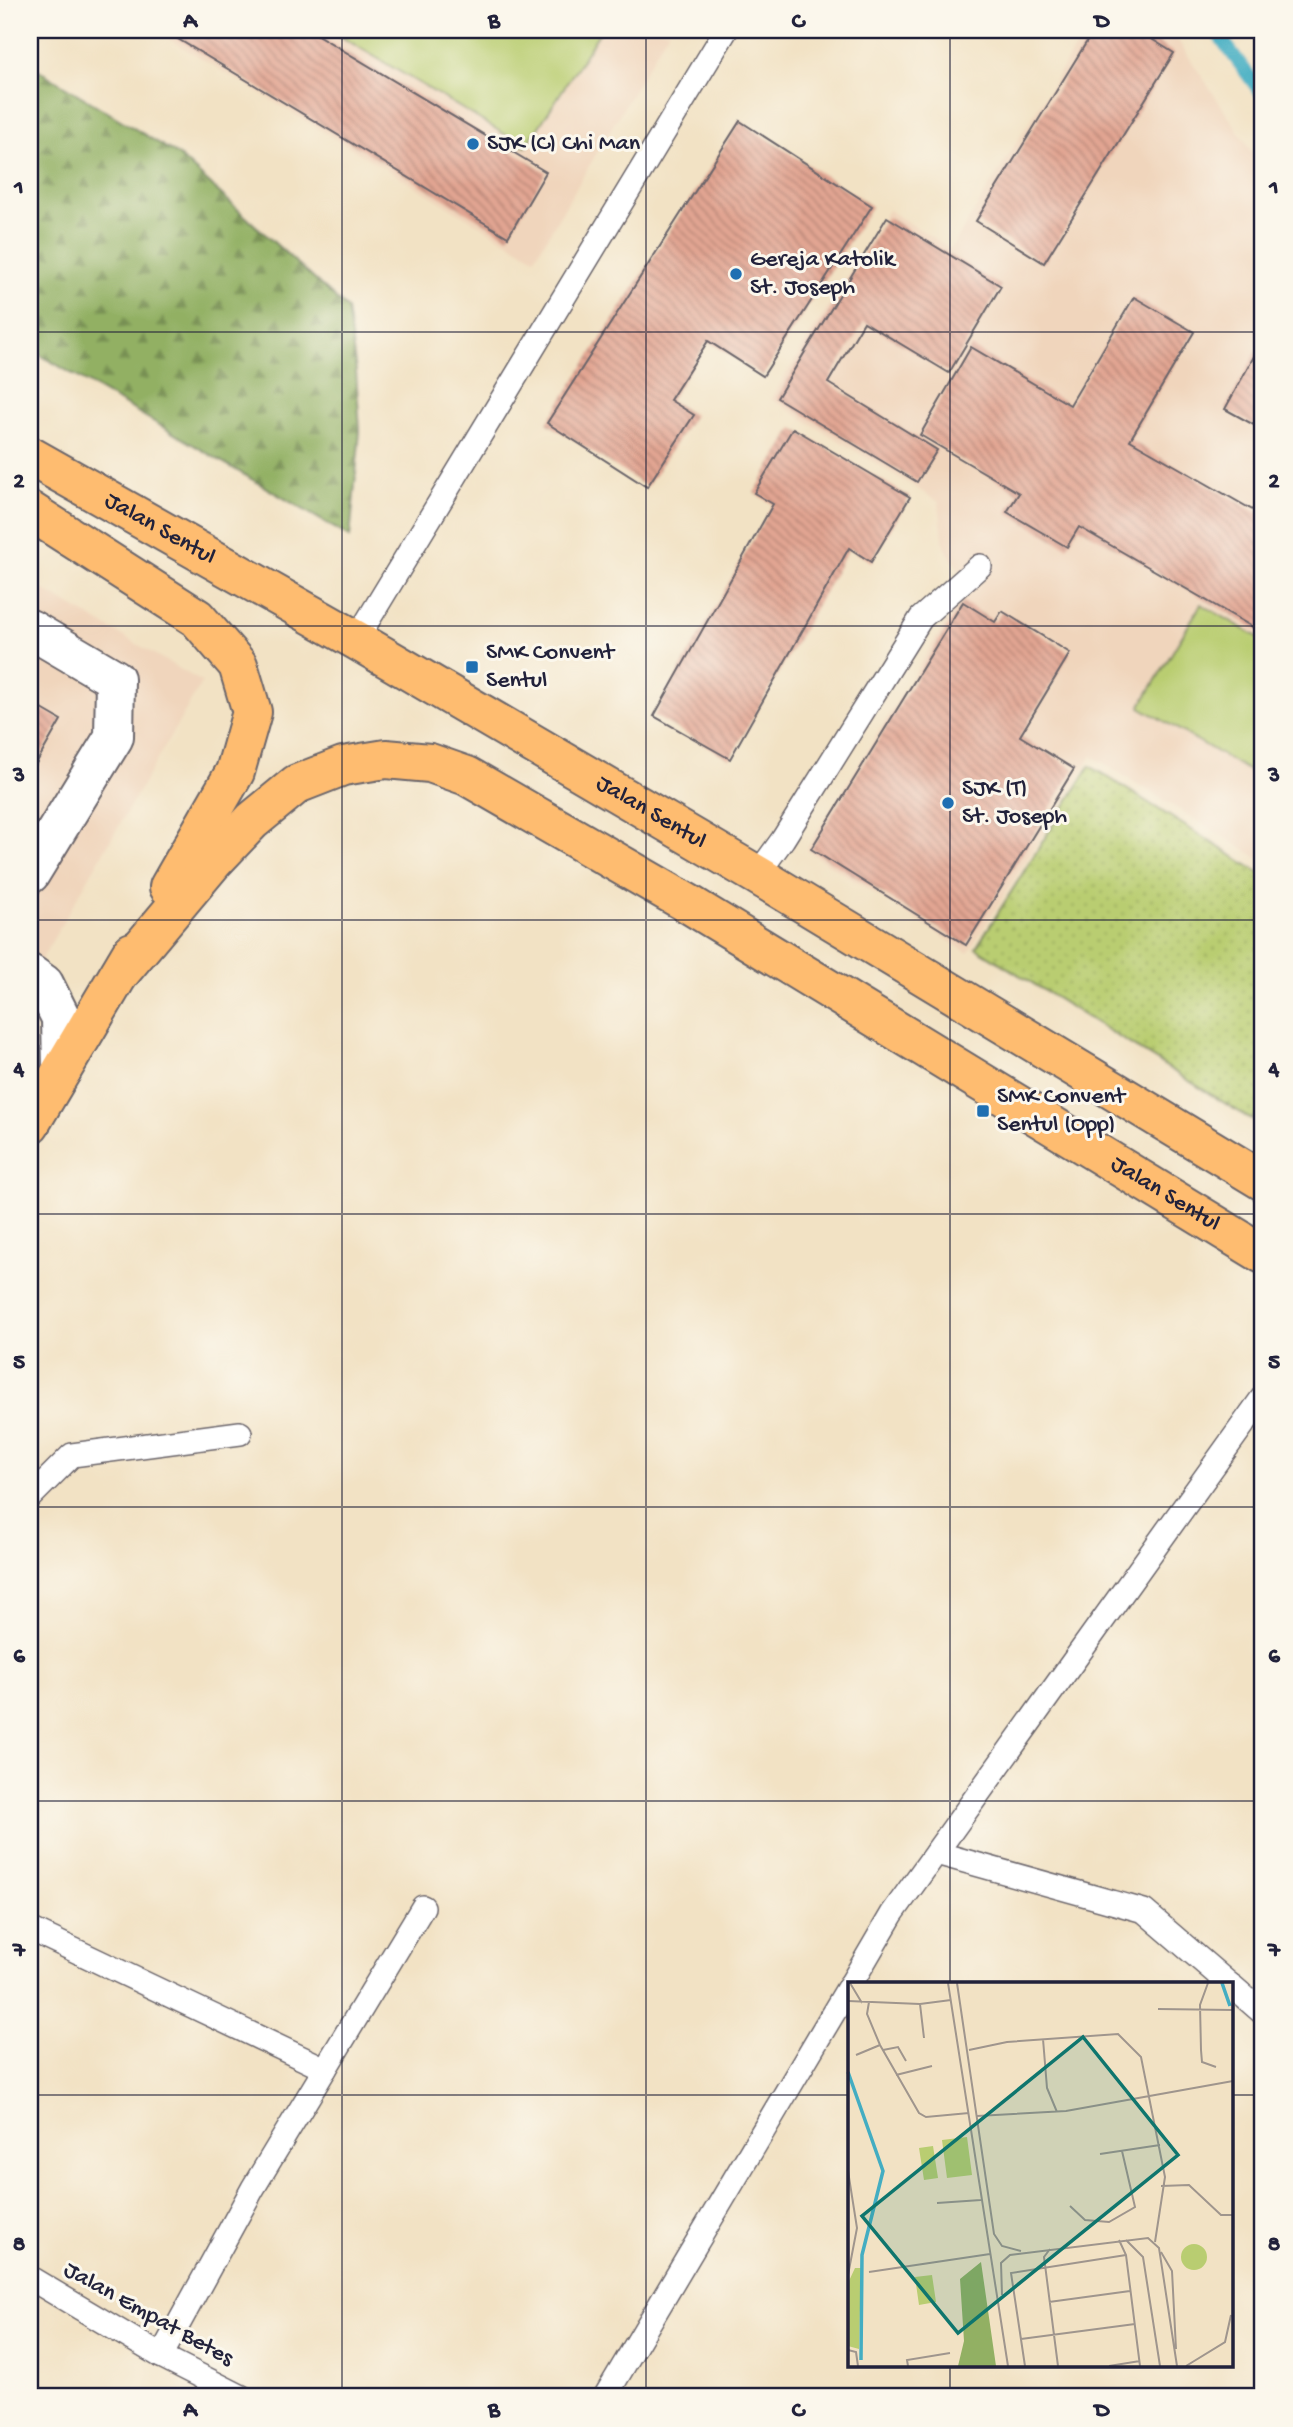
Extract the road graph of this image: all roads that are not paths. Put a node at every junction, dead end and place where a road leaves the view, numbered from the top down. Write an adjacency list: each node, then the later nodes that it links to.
1 (726, 30): 6 (lane)
2 (30, 456): 6 (main road, Jalan Sentul)
3 (30, 511): 9 (main road)
4 (980, 566): 8 (lane)
5 (30, 629): 7 (street)
6 (356, 640): 8 (main road, Jalan Sentul)
7 (30, 874)
8 (757, 875): 13 (main road, Jalan Sentul)
9 (120, 973): 11 (main road); 14 (main road, Jalan Sentul)
10 (30, 974): 11 (street)
11 (62, 1070): 12 (main road)
12 (30, 1124)
13 (1263, 1181)
14 (1263, 1254)
15 (1263, 1397): 18 (lane)
16 (240, 1433): 17 (lane)
17 (30, 1497)
18 (936, 1853): 21 (lane); 22 (lane)
19 (423, 1907): 26 (lane)
20 (30, 1928): 26 (lane)
21 (853, 1982)
22 (1227, 1982)
23 (1234, 1988): 25 (lane)
24 (848, 1990): 30 (lane)
25 (1263, 2013)
26 (325, 2069): 28 (lane)
27 (30, 2278): 28 (lane, Jalan Empat Betes)
28 (160, 2356): 29 (lane, Jalan Empat Betes)
29 (242, 2397)
30 (605, 2397)

